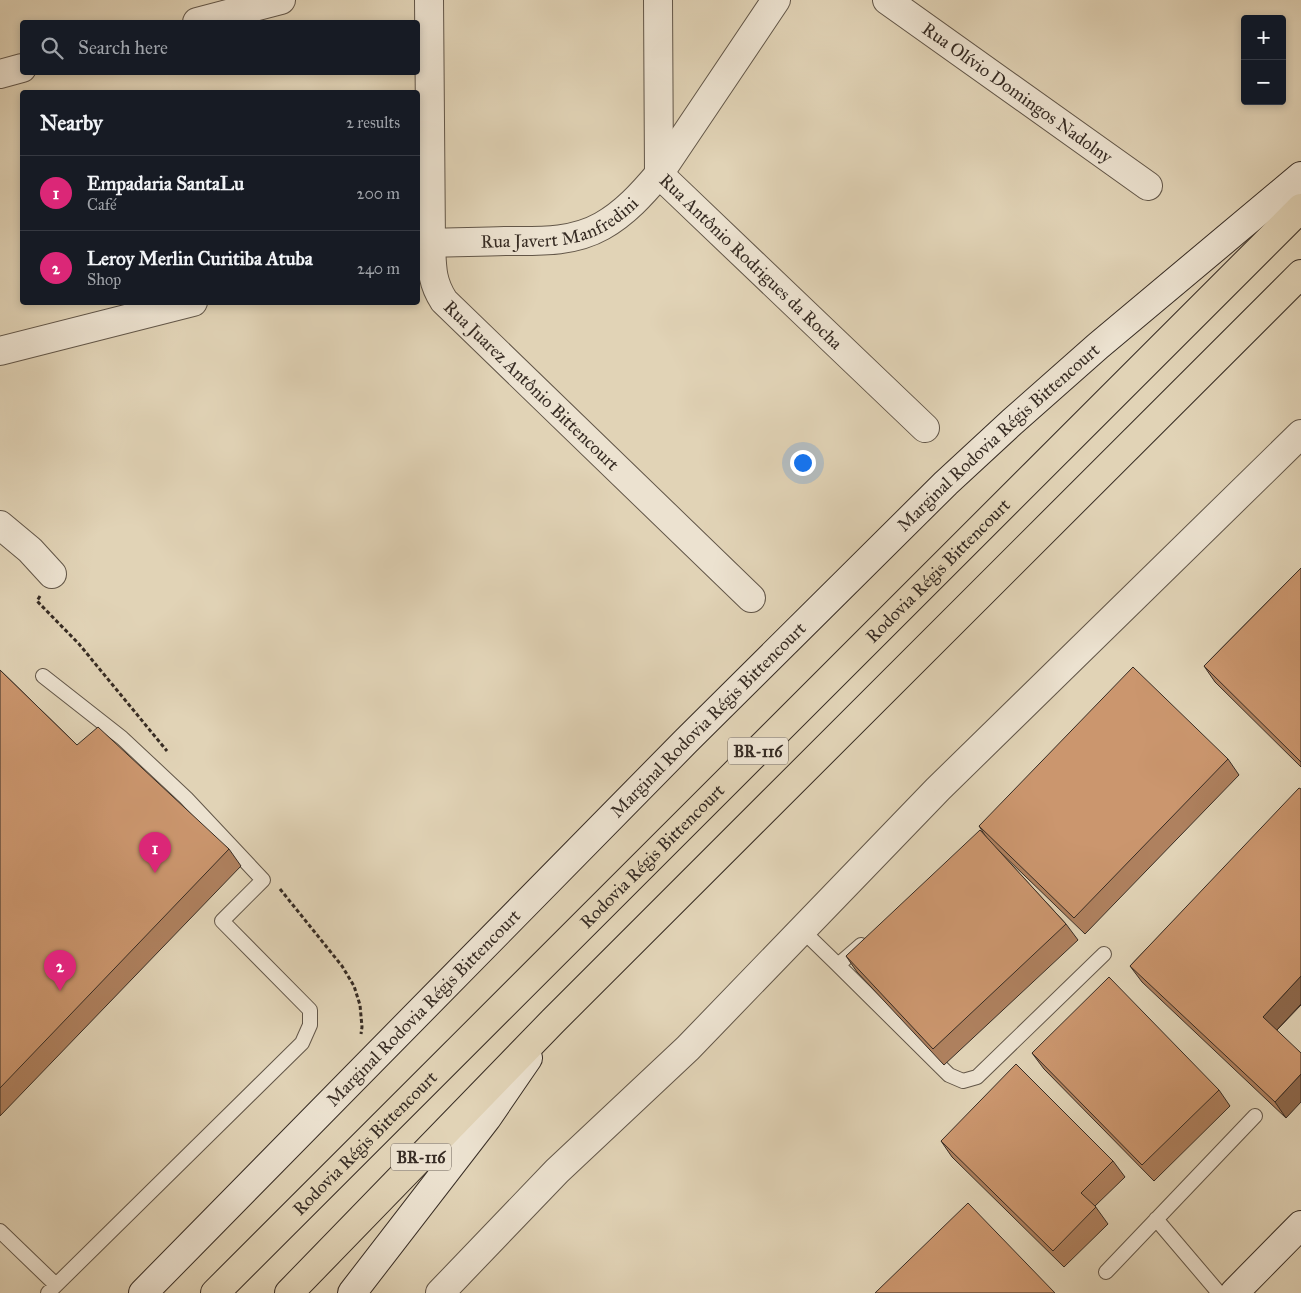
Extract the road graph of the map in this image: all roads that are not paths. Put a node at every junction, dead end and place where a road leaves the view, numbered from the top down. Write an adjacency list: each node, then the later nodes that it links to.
1 (281, 0): 6 (street)
2 (429, 0): 13 (street, Rua Juarez Antônio Bittencourt)
3 (658, 0): 9 (street, Rua Antônio Rodrigues da Rocha)
4 (776, 0): 9 (street, Rua Javert Manfredini)
5 (887, 0): 11 (street, Rua Olívio Domingos Nadolny)
6 (211, 13)
7 (20, 69): 8 (street)
8 (0, 74)
9 (659, 174): 13 (street, Rua Javert Manfredini); 17 (street, Rua Antônio Rodrigues da Rocha)
10 (1301, 176): 34 (street, Marginal Rodovia Régis Bittencourt)
11 (1148, 186)
12 (1301, 208): 35 (highway, Rodovia Régis Bittencourt / BR-116)
13 (424, 244): 21 (street, Rua Juarez Antônio Bittencourt)
14 (1301, 274): 27 (highway, BR-116)
15 (181, 305): 16 (street)
16 (0, 351)
17 (925, 428)
18 (1301, 434): 23 (street)
19 (0, 525): 20 (street)
20 (52, 574)
21 (751, 598)
22 (43, 676): 33 (lane)
23 (802, 930): 26 (lane); 38 (street)
24 (875, 933): 26 (lane)
25 (1104, 954): 26 (lane)
26 (838, 965)
27 (553, 1021): 36 (highway, BR-116); 37 (street)
28 (1255, 1116): 29 (lane)
29 (1156, 1219): 32 (lane); 39 (lane)
30 (1301, 1225): 40 (street)
31 (0, 1231): 33 (lane)
32 (1106, 1272)
33 (52, 1289)
34 (143, 1293)
35 (215, 1293)
36 (289, 1293)
37 (352, 1293)
38 (440, 1293)
39 (1218, 1293)
40 (1234, 1293)

